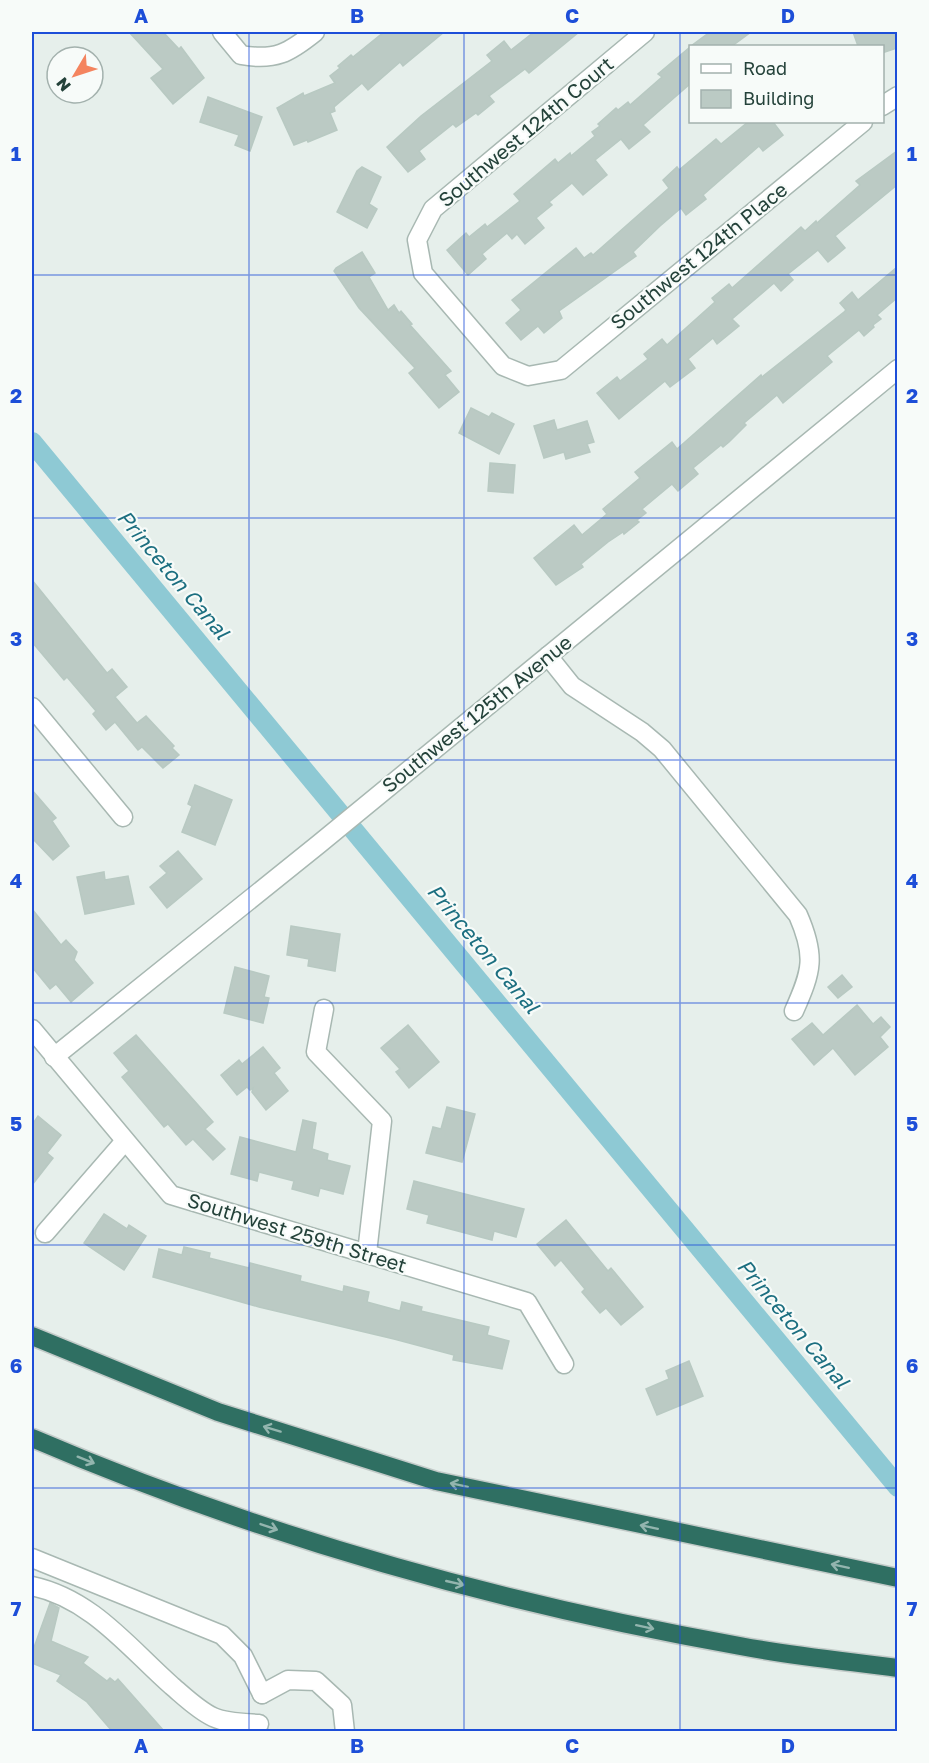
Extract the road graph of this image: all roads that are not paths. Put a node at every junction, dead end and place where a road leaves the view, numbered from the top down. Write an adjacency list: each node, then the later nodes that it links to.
1 (222, 32): 2 (street)
2 (315, 32)
3 (645, 32): 8 (street, Southwest 124th Court)
4 (897, 96): 5 (street)
5 (884, 105)
6 (862, 123): 8 (street, Southwest 124th Place)
7 (896, 373): 9 (street, Southwest 125th Avenue)
8 (528, 376)
9 (548, 656): 13 (street); 15 (street, Southwest 125th Avenue)
10 (32, 707): 11 (street)
11 (123, 817)
12 (324, 1009): 18 (street)
13 (794, 1011)
14 (32, 1029): 15 (street, Southwest 259th Street)
15 (54, 1057): 16 (street, Southwest 259th Street)
16 (125, 1141): 17 (street); 18 (street, Southwest 259th Street)
17 (45, 1233)
18 (367, 1253): 20 (street, Southwest 259th Street)
19 (32, 1336): 23 (highway, one-way to 19)
20 (564, 1364)
21 (32, 1438): 25 (highway, one-way to 25)
22 (32, 1558): 26 (street)
23 (897, 1578)
24 (32, 1586): 27 (street)
25 (897, 1668)
26 (262, 1694): 27 (street); 28 (street)
27 (258, 1728)
28 (345, 1731)

